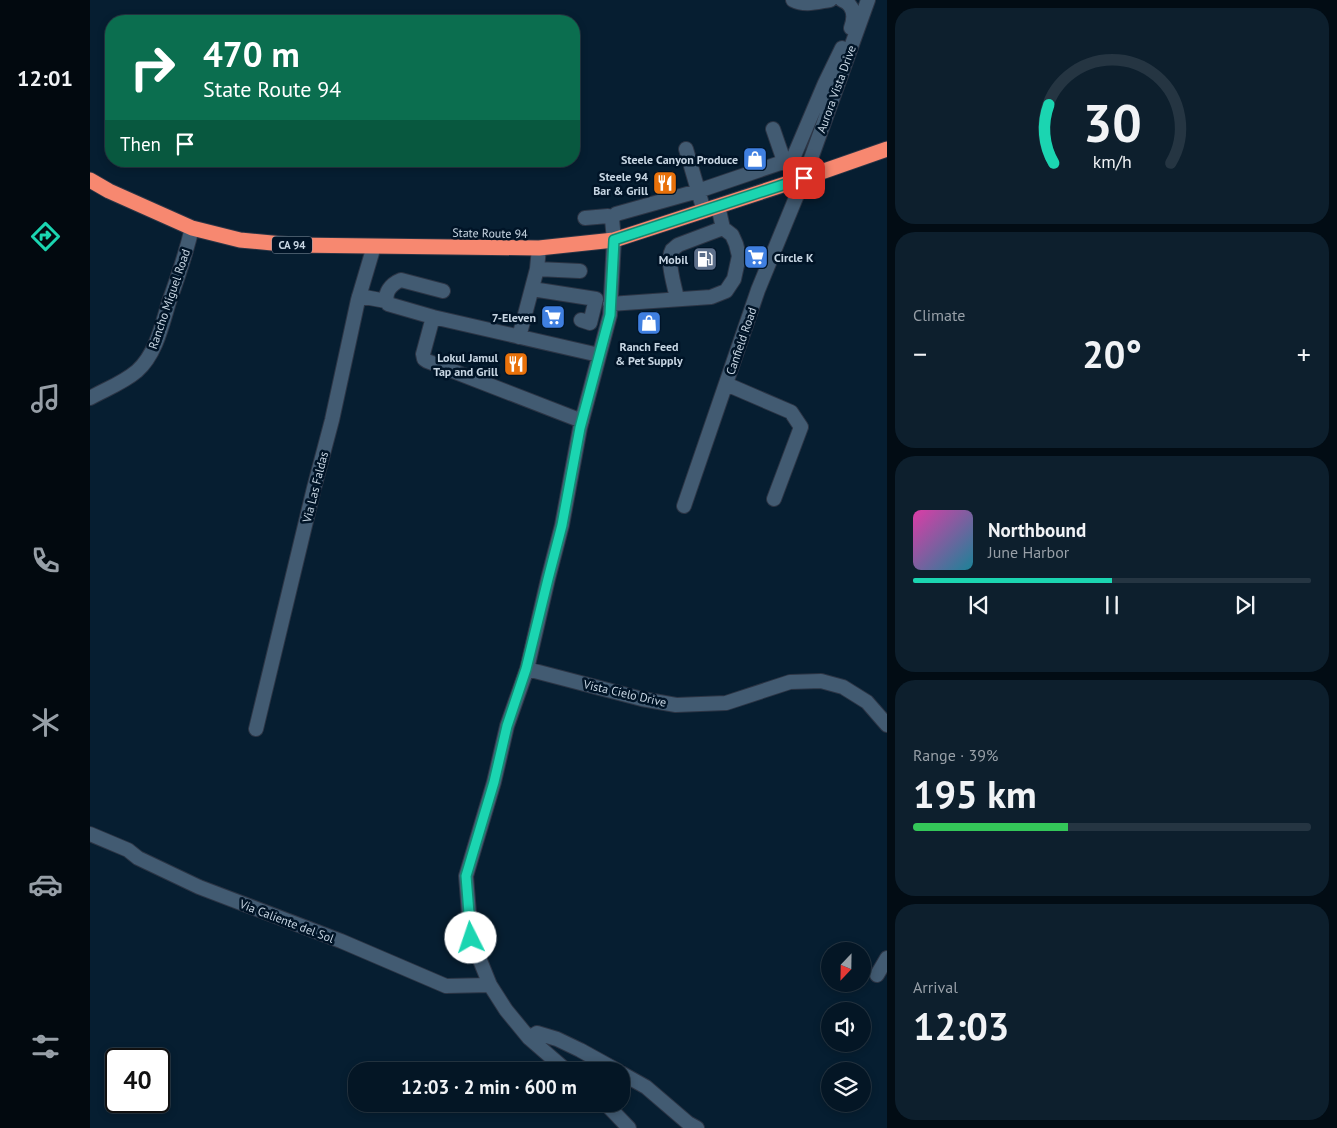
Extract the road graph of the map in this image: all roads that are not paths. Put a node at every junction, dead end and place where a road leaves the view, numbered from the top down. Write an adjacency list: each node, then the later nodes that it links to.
1 (793, 0): 2 (street)
2 (830, 0)
3 (868, 0): 10 (street, Aurora Vista Drive)
4 (847, 2): 8 (street)
5 (773, 130): 8 (street)
6 (887, 148): 10 (highway, State Route 94 / CA 94)
7 (686, 149): 11 (street)
8 (786, 160): 10 (street); 11 (street)
9 (90, 180): 15 (highway, State Route 94 / CA 94)
10 (799, 180): 12 (highway, State Route 94 / CA 94); 32 (street, Canfield Road)
11 (698, 191): 12 (street); 14 (street)
12 (711, 208): 16 (street); 17 (highway, State Route 94 / CA 94)
13 (585, 218): 14 (street)
14 (612, 219): 17 (street)
15 (192, 228): 18 (highway, State Route 94 / CA 94); 33 (street, Rancho Miguel Road)
16 (723, 228): 25 (street); 25 (street)
17 (614, 240): 19 (highway, State Route 94 / CA 94); 27 (street)
18 (374, 246): 19 (highway, State Route 94 / CA 94); 24 (street, Via Las Faldas)
19 (539, 248): 20 (street)
20 (537, 269): 21 (street); 22 (street)
21 (580, 271)
22 (532, 289): 29 (street); 30 (street)
23 (443, 290): 26 (street)
24 (359, 296): 26 (street); 39 (street, Via Las Faldas)
25 (677, 299): 27 (street)
26 (386, 301): 28 (street)
27 (610, 304): 31 (street)
28 (433, 317): 30 (street); 34 (street)
29 (581, 320)
30 (519, 337): 31 (street)
31 (599, 355): 34 (street)
32 (726, 384): 35 (street); 36 (street, Canfield Road)
33 (90, 398)
34 (582, 421): 37 (street)
35 (774, 499)
36 (684, 506)
37 (526, 669): 38 (street, Vista Cielo Drive); 43 (street)
38 (887, 725)
39 (256, 729)
40 (90, 834): 43 (street, Via Caliente del Sol)
41 (887, 958): 42 (street)
42 (877, 975)
43 (490, 985): 44 (street)
44 (529, 1038): 45 (street); 46 (street)
45 (557, 1062)
46 (601, 1062)
47 (630, 1078): 50 (street)
48 (614, 1112): 49 (street)
49 (629, 1128)
50 (697, 1128)

